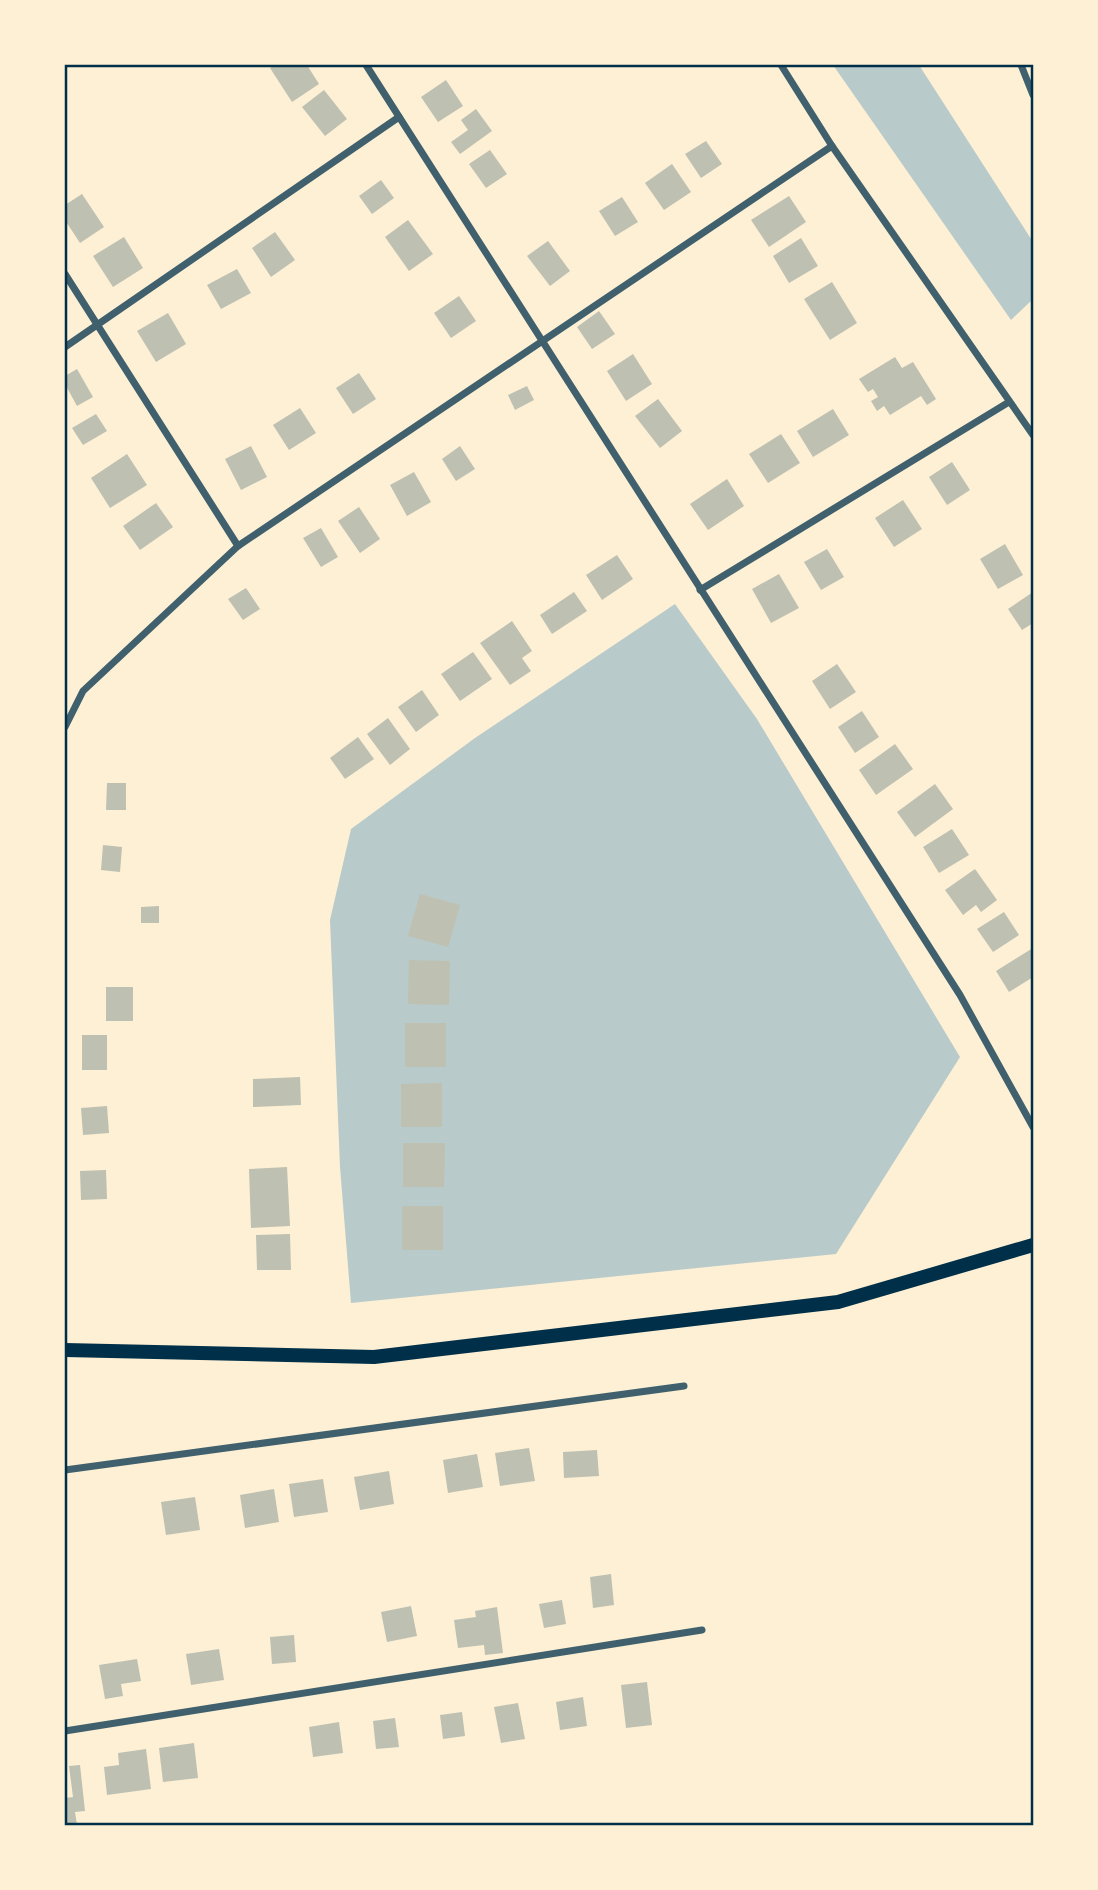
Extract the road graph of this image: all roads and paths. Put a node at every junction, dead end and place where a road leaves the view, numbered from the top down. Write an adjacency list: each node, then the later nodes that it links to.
1 (366, 65): 5 (street)
2 (781, 65): 6 (street)
3 (1021, 65): 4 (street)
4 (1033, 95)
5 (399, 117): 8 (street); 9 (street)
6 (832, 146): 9 (street); 11 (street)
7 (65, 274): 8 (street)
8 (97, 325): 10 (street); 13 (street)
9 (543, 340): 13 (street); 14 (street)
10 (65, 347)
11 (1009, 402): 12 (street); 14 (street)
12 (1033, 435)
13 (238, 546): 15 (street)
14 (700, 590): 16 (street)
15 (65, 727)
16 (1033, 1127)
17 (1033, 1245): 18 (main road)
18 (65, 1350)
19 (684, 1386): 20 (street)
20 (65, 1470)
21 (702, 1630): 22 (street)
22 (65, 1731)

